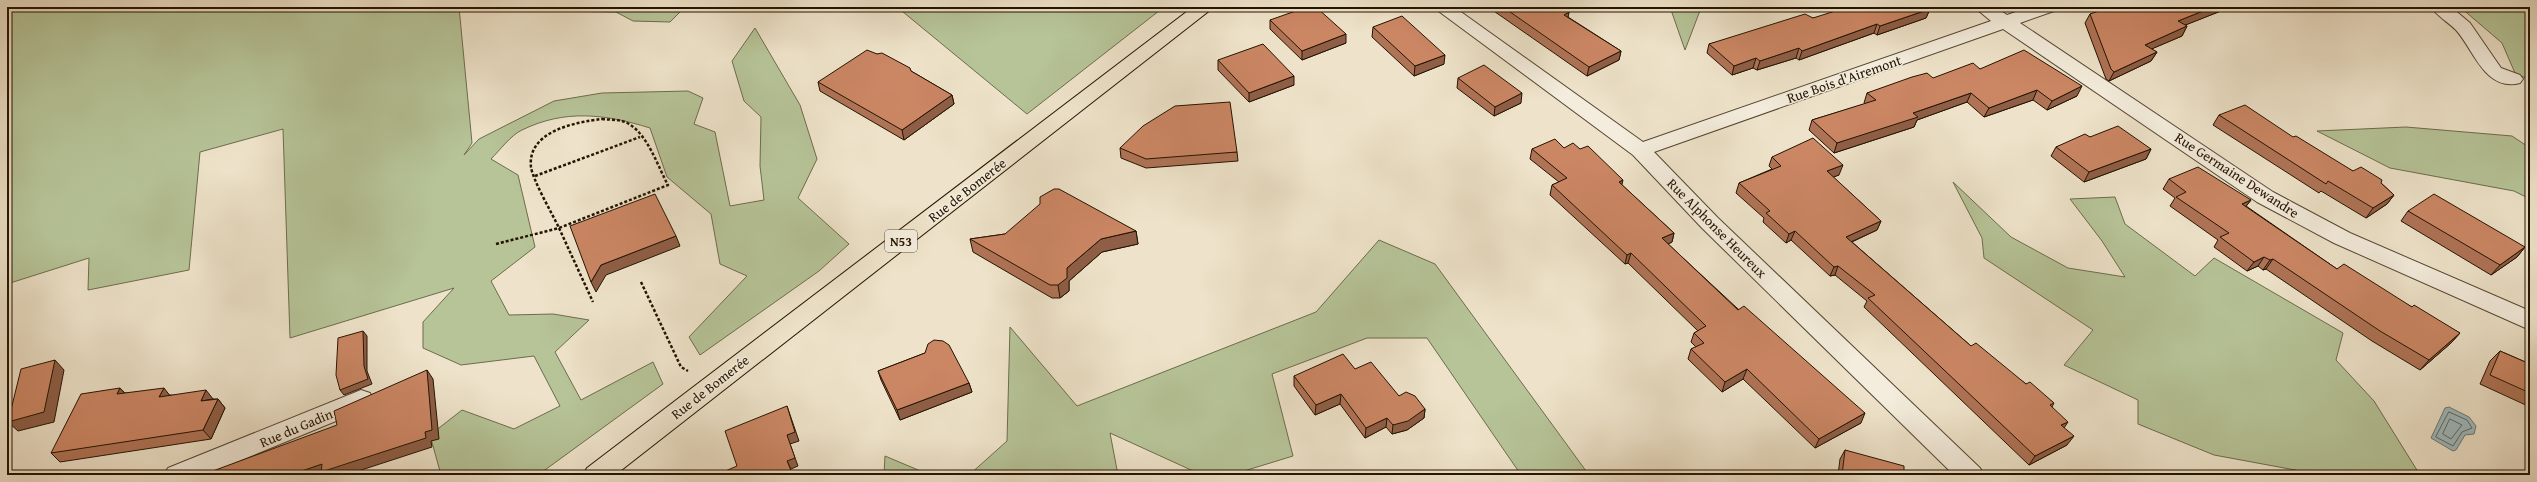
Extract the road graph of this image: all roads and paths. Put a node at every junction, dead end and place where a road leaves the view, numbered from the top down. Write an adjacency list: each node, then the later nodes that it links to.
1 (1205, 7): 16 (main road, Rue de Bomerée / N53)
2 (1442, 7): 9 (street, Rue Alphonse Heureux)
3 (1983, 7): 6 (street, Rue Germaine Dewandre)
4 (2048, 7): 6 (street, Rue Bois d'Airemont)
5 (2440, 7): 7 (street)
6 (2007, 22): 9 (street, Rue Bois d'Airemont); 15 (street, Rue Germaine Dewandre)
7 (2513, 79)
8 (640, 137): 10 (path); 10 (path); 11 (path)
9 (1640, 150): 20 (street, Rue Alphonse Heureux)
10 (536, 176): 11 (path)
11 (559, 228): 12 (path); 14 (path)
12 (496, 244)
13 (642, 282): 16 (path)
14 (593, 302)
15 (2530, 321)
16 (714, 385): 19 (main road, Rue de Bomerée / N53)
17 (378, 392): 18 (street, Rue du Gadin)
18 (177, 475)
19 (596, 475)
20 (1971, 475)

